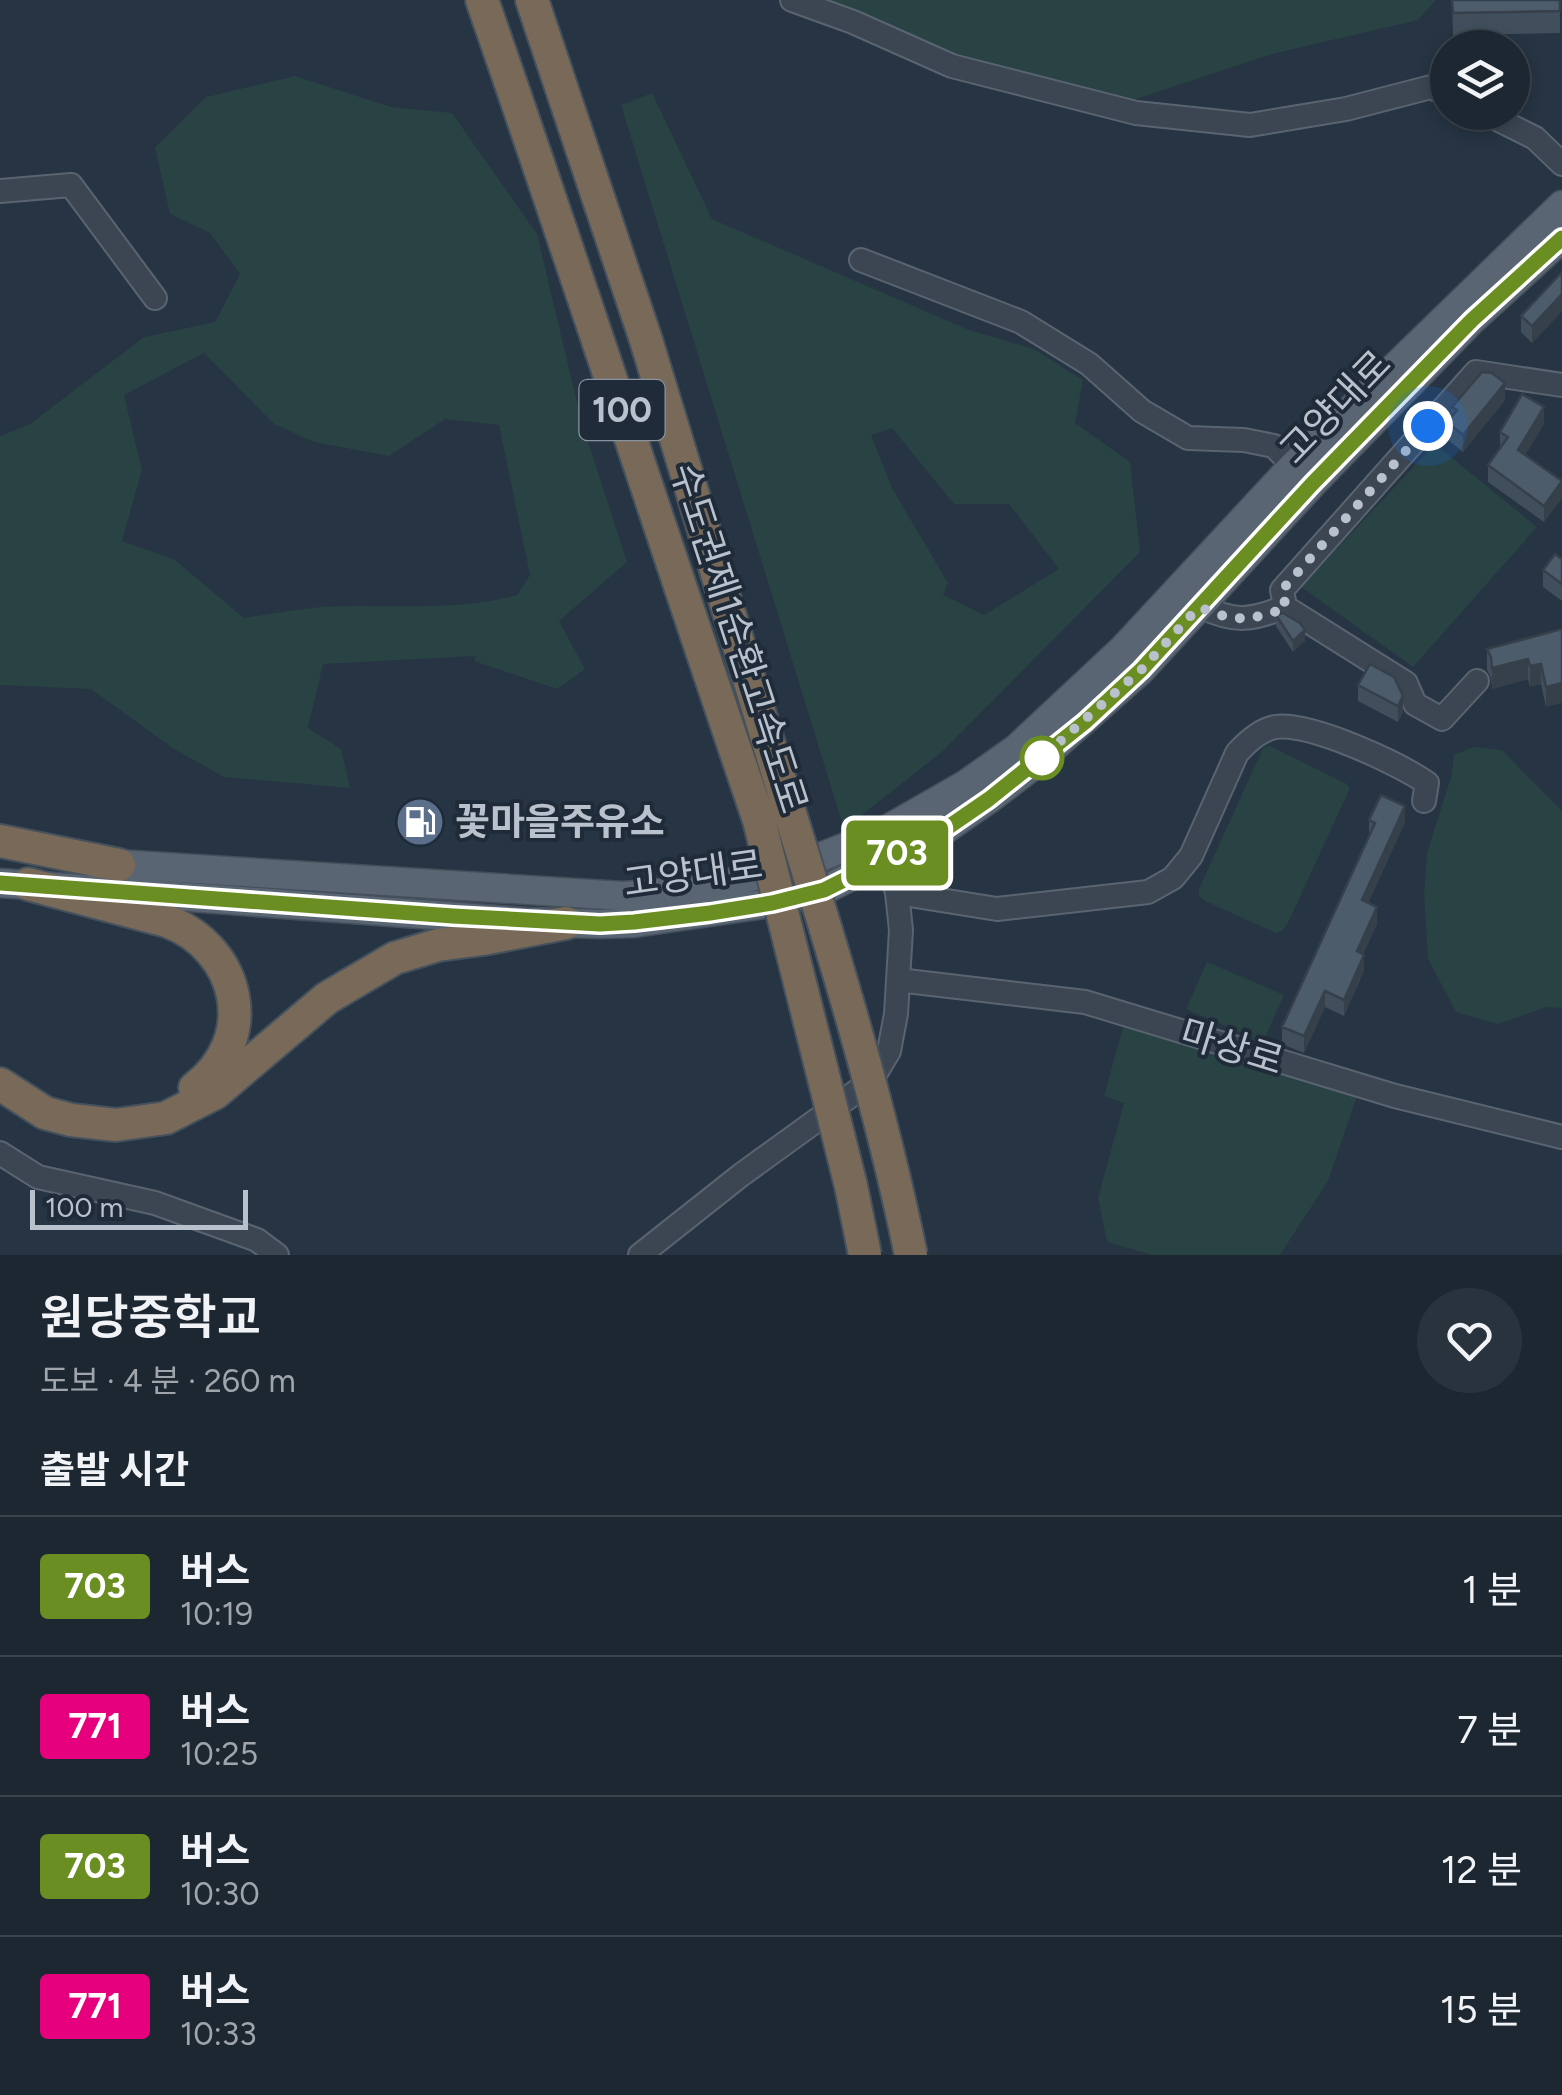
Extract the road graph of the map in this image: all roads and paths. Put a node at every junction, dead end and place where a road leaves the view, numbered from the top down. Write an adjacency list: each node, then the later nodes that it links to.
1 (462, 0): 10 (highway)
2 (482, 0): 10 (highway, 수도권제1순환고속도로 / 100)
3 (532, 0): 20 (highway, 수도권제1순환고속도로 / 100)
4 (792, 0): 5 (street)
5 (1430, 86)
6 (1519, 130): 7 (street)
7 (1562, 164)
8 (0, 191): 13 (street)
9 (1562, 205): 15 (main road, 고양대로)
10 (564, 234): 20 (highway, 수도권제1순환고속도로 / 100)
11 (1562, 238): 17 (main road, 고양대로)
12 (861, 260): 15 (street, 고양대로)
13 (154, 298)
14 (1562, 386): 16 (street)
15 (1293, 466): 22 (main road, 고양대로)
16 (1286, 608): 17 (street); 18 (street)
17 (1196, 610): 22 (main road, 고양대로)
18 (1477, 682)
19 (1424, 800): 26 (street)
20 (774, 815): 35 (highway, 수도권제1순환고속도로 / 100, bridge); 36 (highway, 수도권제1순환고속도로 / 100, bridge)
21 (0, 841): 24 (highway)
22 (885, 846): 24 (main road, 고양대로); 26 (street); 27 (main road, 고양대로)
23 (0, 854): 24 (main road, 고양대로)
24 (118, 865)
25 (14, 884): 27 (main road, 고양대로); 29 (highway)
26 (897, 892): 28 (street)
27 (566, 923): 30 (highway)
28 (898, 980): 31 (street, 마상로); 34 (street)
29 (0, 1065)
30 (0, 1084)
31 (1562, 1137)
32 (0, 1153): 33 (street)
33 (277, 1255)
34 (640, 1255)
35 (865, 1255)
36 (911, 1255)

